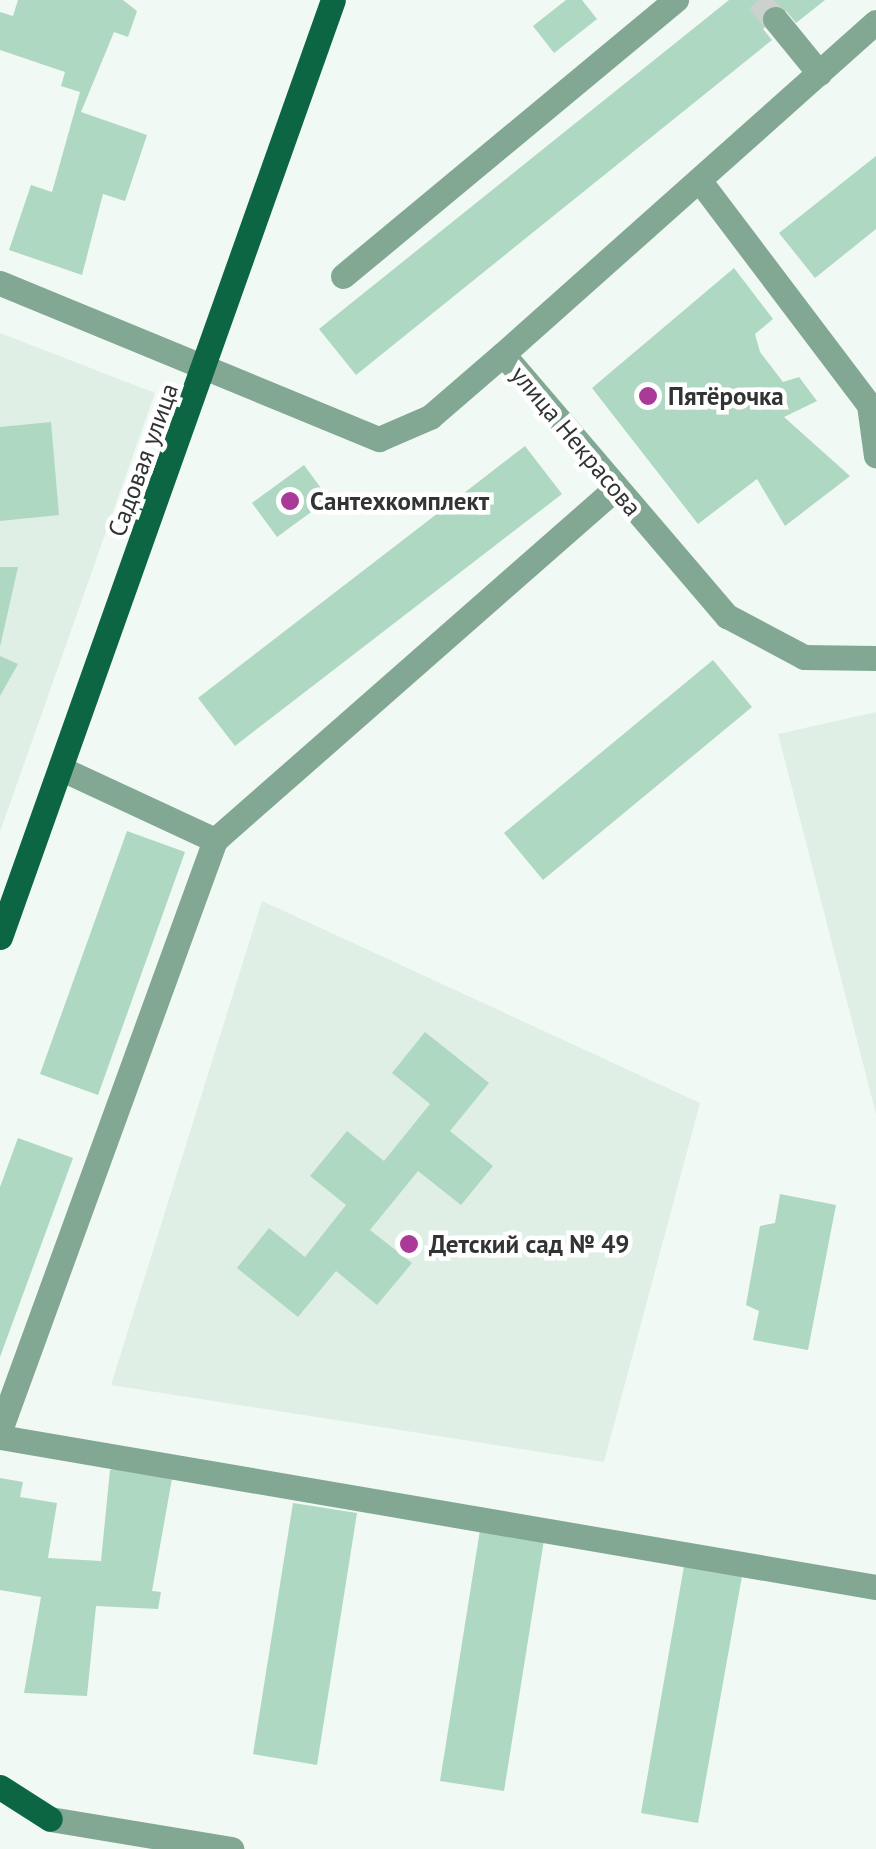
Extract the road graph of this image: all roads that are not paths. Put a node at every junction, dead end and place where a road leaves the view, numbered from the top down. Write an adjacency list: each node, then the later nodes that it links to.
1 (334, 0): 10 (main road, Садовая улица)
2 (676, 0): 7 (street)
3 (774, 19): 5 (street)
4 (876, 22): 5 (street)
5 (820, 74): 6 (street)
6 (702, 184): 9 (street); 11 (street)
7 (343, 276)
8 (0, 283): 10 (street, улица Некрасова)
9 (503, 354): 10 (street, улица Некрасова); 12 (street, улица Некрасова)
10 (208, 368): 14 (main road, Садовая улица)
11 (876, 456)
12 (616, 488): 13 (street, улица Некрасова); 15 (street)
13 (876, 658)
14 (64, 770): 15 (street); 16 (main road, Садовая улица)
15 (215, 840): 17 (street)
16 (0, 936)
17 (0, 1433): 18 (street)
18 (876, 1587)
19 (0, 1787): 21 (main road)
20 (0, 1810): 21 (main road)
21 (50, 1819): 22 (street)
22 (90, 1838): 23 (street)
23 (232, 1849)

